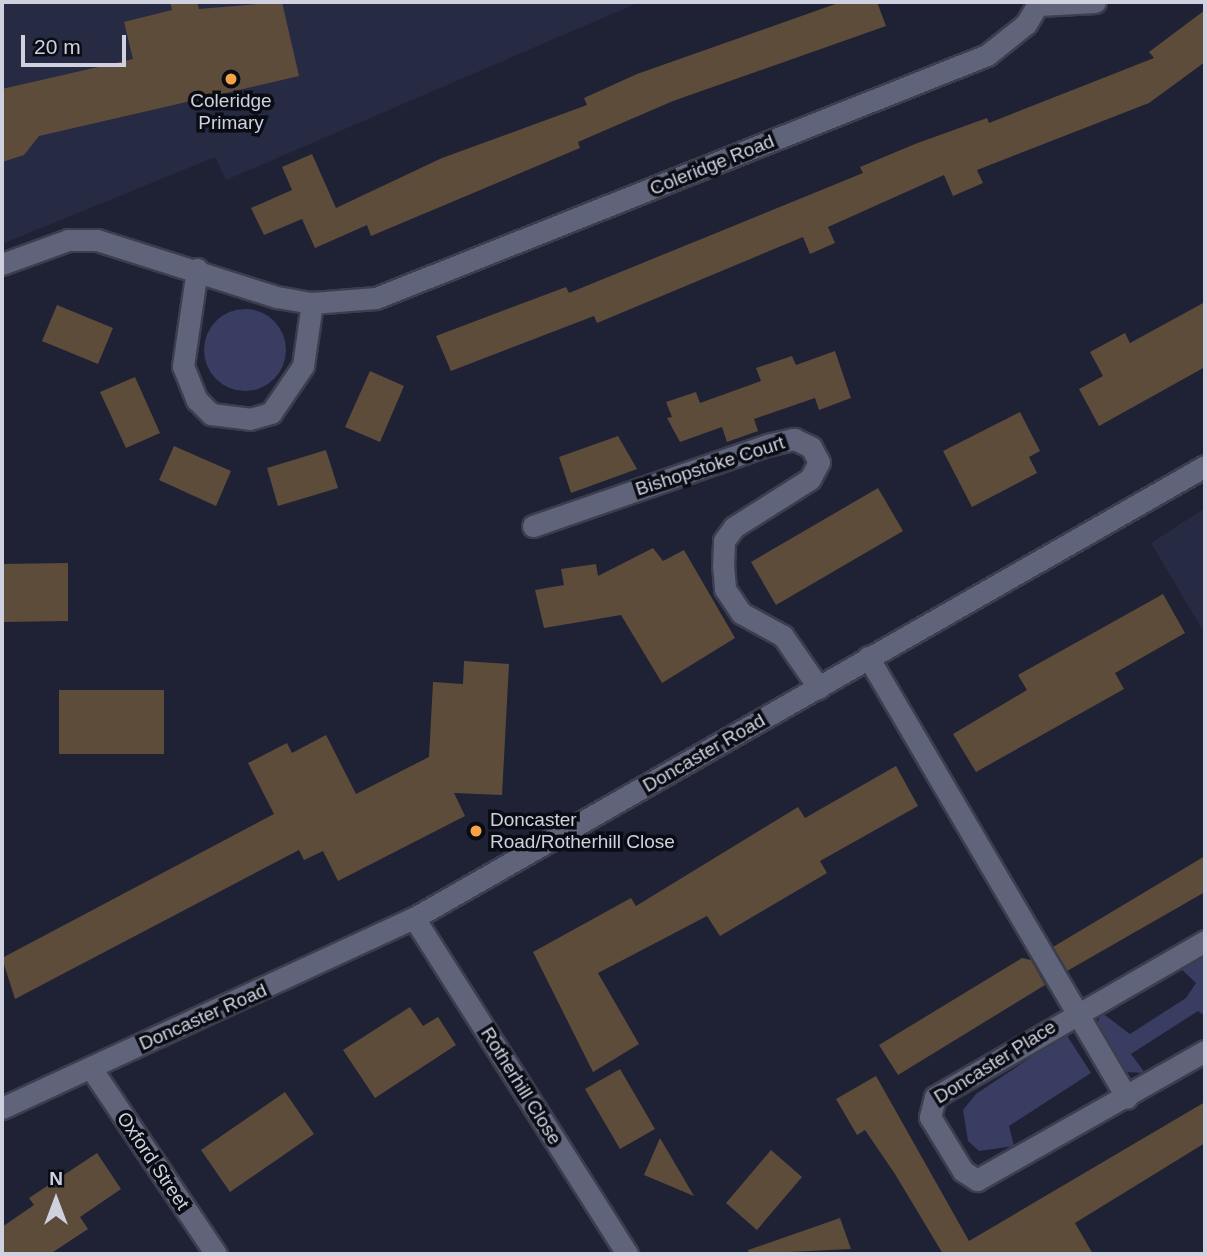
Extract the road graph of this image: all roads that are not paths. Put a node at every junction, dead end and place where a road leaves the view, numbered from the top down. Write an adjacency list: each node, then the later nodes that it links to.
1 (1096, 2): 2 (street, Coleridge Road)
2 (1039, 4): 5 (street, Coleridge Road)
3 (2, 264): 4 (street, Coleridge Road)
4 (197, 269): 5 (street, Coleridge Road); 5 (street)
5 (312, 303)
6 (1205, 466): 8 (street, Doncaster Road)
7 (533, 526): 9 (street, Bishopstoke Court)
8 (868, 657): 9 (street, Doncaster Road); 12 (street, Doncaster Place)
9 (819, 688): 10 (street, Doncaster Road)
10 (414, 918): 14 (street, Doncaster Road); 18 (street, Rotherhill Close)
11 (1205, 941): 12 (street, Doncaster Place)
12 (1073, 1014): 15 (street, Doncaster Place); 15 (street, Doncaster Place)
13 (1205, 1051): 15 (street, Doncaster Place)
14 (91, 1068): 16 (street, Doncaster Road); 17 (street, Oxford Street)
15 (1127, 1098)
16 (2, 1108)
17 (216, 1254)
18 (628, 1254)

